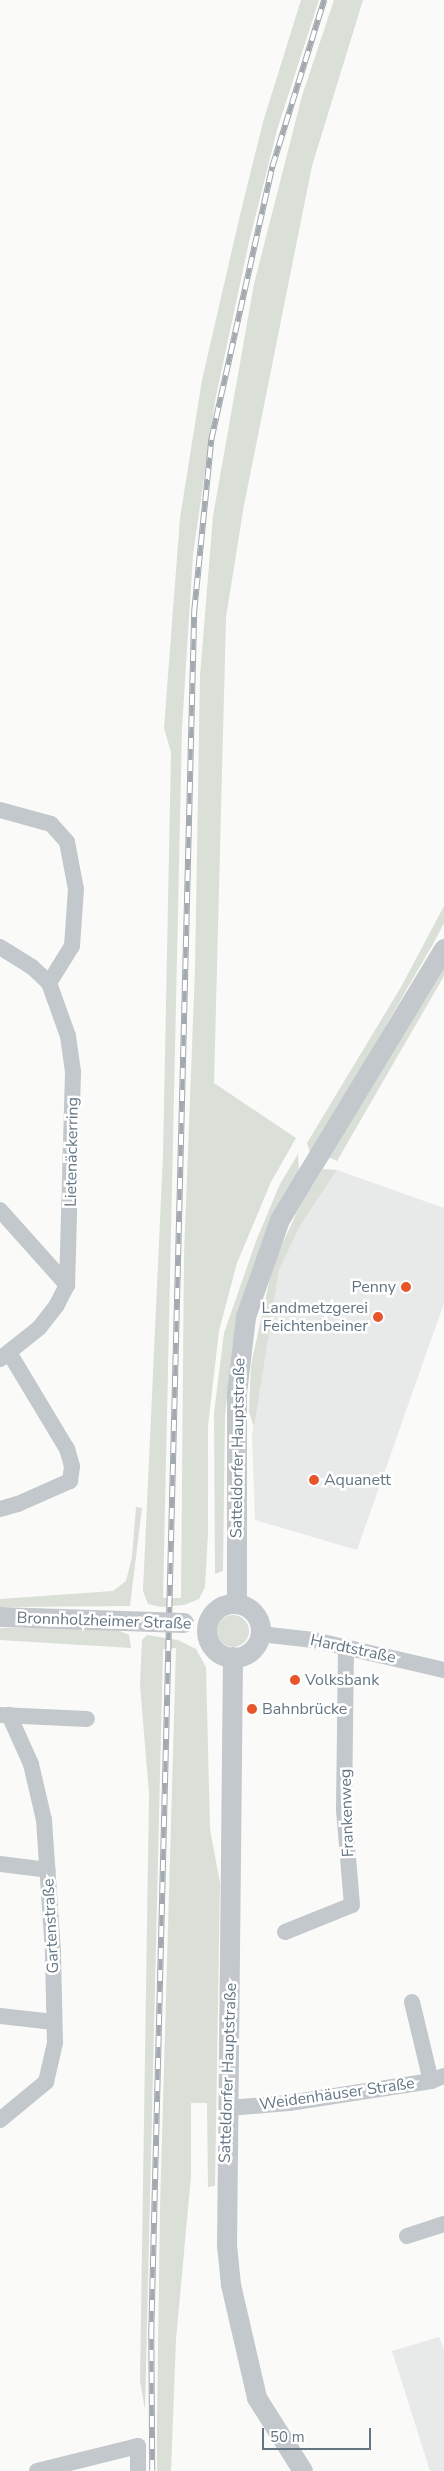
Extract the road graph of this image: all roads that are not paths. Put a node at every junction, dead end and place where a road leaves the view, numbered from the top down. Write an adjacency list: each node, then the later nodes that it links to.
1 (0, 810): 4 (street)
2 (0, 947): 4 (street, Lietenäckerring)
3 (444, 949): 9 (street, Satteldorfer Hauptstraße)
4 (49, 983): 6 (street, Lietenäckerring)
5 (0, 1210): 6 (street)
6 (67, 1285): 7 (street, Lietenäckerring)
7 (5, 1356): 8 (street)
8 (0, 1509)
9 (236, 1604): 11 (street); 12 (street)
10 (0, 1617): 11 (street, Bronnholzheimer Straße, bridge)
11 (207, 1627): 14 (street)
12 (260, 1634): 13 (street, Hardtstraße); 14 (street)
13 (346, 1648): 15 (street, Hardtstraße); 20 (street, Frankenweg)
14 (233, 1657): 25 (street, Satteldorfer Hauptstraße)
15 (444, 1670)
16 (5, 1715): 17 (street); 19 (street, Gartenstraße)
17 (87, 1719)
18 (0, 1864): 19 (street)
19 (48, 1870): 23 (street, Gartenstraße)
20 (285, 1932)
21 (412, 2002): 24 (street)
22 (0, 2016): 23 (street)
23 (54, 2022): 26 (street, Gartenstraße)
24 (438, 2079): 25 (street, Weidenhäuser Straße)
25 (228, 2108): 31 (street, Satteldorfer Hauptstraße)
26 (0, 2120)
27 (444, 2224): 28 (street)
28 (407, 2236)
29 (37, 2471): 30 (street)
30 (138, 2471)
31 (303, 2471)

